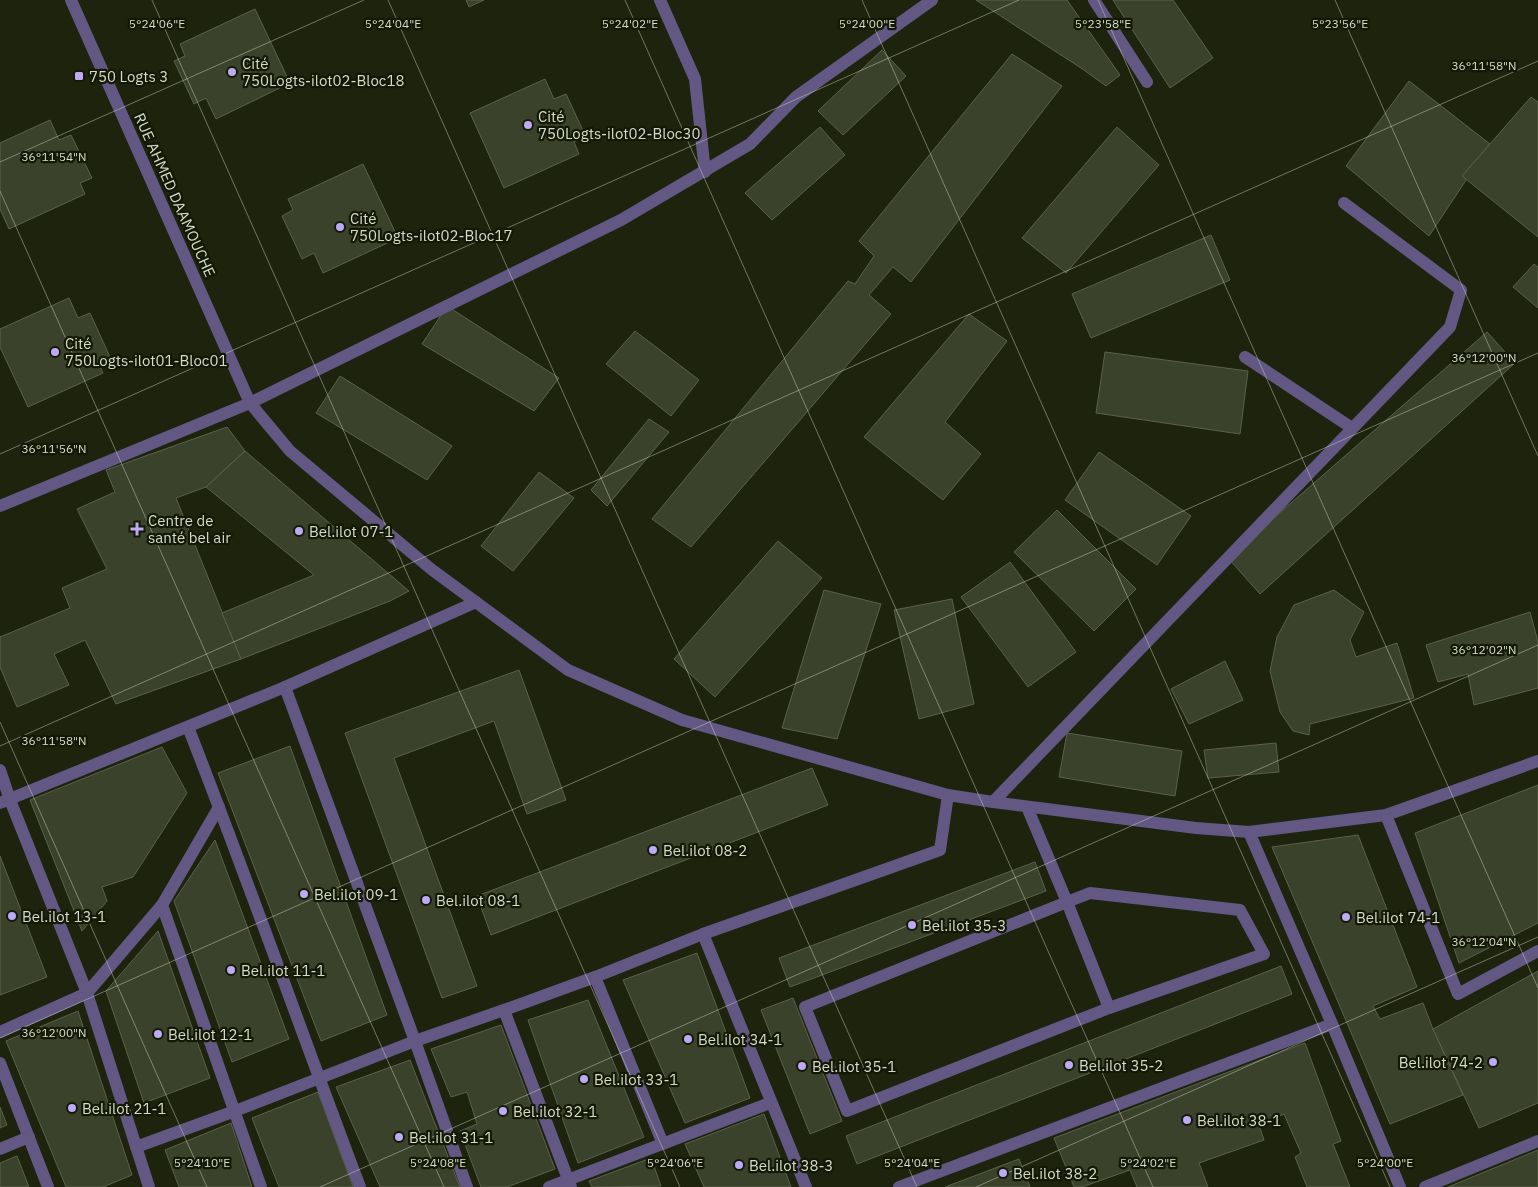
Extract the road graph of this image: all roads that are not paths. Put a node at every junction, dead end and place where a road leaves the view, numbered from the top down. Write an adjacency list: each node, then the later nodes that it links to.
1 (71, 0): 9 (street, RUE AHMED DAAMOUCHE)
2 (660, 0): 6 (street)
3 (932, 0): 6 (street)
4 (1094, 0): 5 (street)
5 (1147, 82)
6 (705, 172): 9 (street)
7 (1344, 202): 10 (street)
8 (1244, 357): 10 (street)
9 (250, 403): 11 (street); 12 (street, RUE AHMED DAAMOUCHE)
10 (1352, 428): 19 (street)
11 (0, 506)
12 (476, 602): 13 (street); 17 (street, RUE AHMED DAAMOUCHE)
13 (284, 687): 14 (street); 34 (street)
14 (188, 727): 18 (street); 21 (street)
15 (1538, 761): 22 (street, RUE AHMED DAAMOUCHE)
16 (0, 770): 18 (street)
17 (948, 795): 19 (street, RUE AHMED DAAMOUCHE); 26 (street)
18 (5, 802): 29 (street)
19 (994, 802): 20 (street, RUE AHMED DAAMOUCHE)
20 (1027, 806): 23 (street, RUE AHMED DAAMOUCHE); 24 (street)
21 (219, 807): 25 (street); 36 (street)
22 (1386, 814): 23 (street, RUE AHMED DAAMOUCHE); 27 (street)
23 (1248, 832): 32 (street)
24 (1066, 902): 30 (street); 30 (street); 30 (street)
25 (162, 905): 29 (street); 38 (street)
26 (703, 934): 28 (street); 37 (street)
27 (1538, 951)
28 (594, 977): 31 (street); 41 (street)
29 (86, 993): 33 (street); 42 (street)
30 (1110, 1008)
31 (504, 1010): 34 (street); 44 (street)
32 (1332, 1024): 52 (street); 53 (street)
33 (0, 1032)
34 (415, 1040): 36 (street); 49 (street)
35 (0, 1063): 39 (street)
36 (318, 1078): 38 (street); 48 (street)
37 (770, 1103): 41 (street); 51 (street)
38 (235, 1111): 42 (street); 47 (street)
39 (29, 1137): 43 (street); 45 (street)
40 (1538, 1141): 54 (street)
41 (663, 1144): 44 (street)
42 (136, 1147): 46 (street)
43 (0, 1148)
44 (570, 1183): 50 (street)
45 (48, 1187)
46 (149, 1187)
47 (261, 1187)
48 (360, 1187)
49 (467, 1187)
50 (549, 1187)
51 (806, 1187)
52 (899, 1187)
53 (1400, 1187)
54 (1425, 1187)

